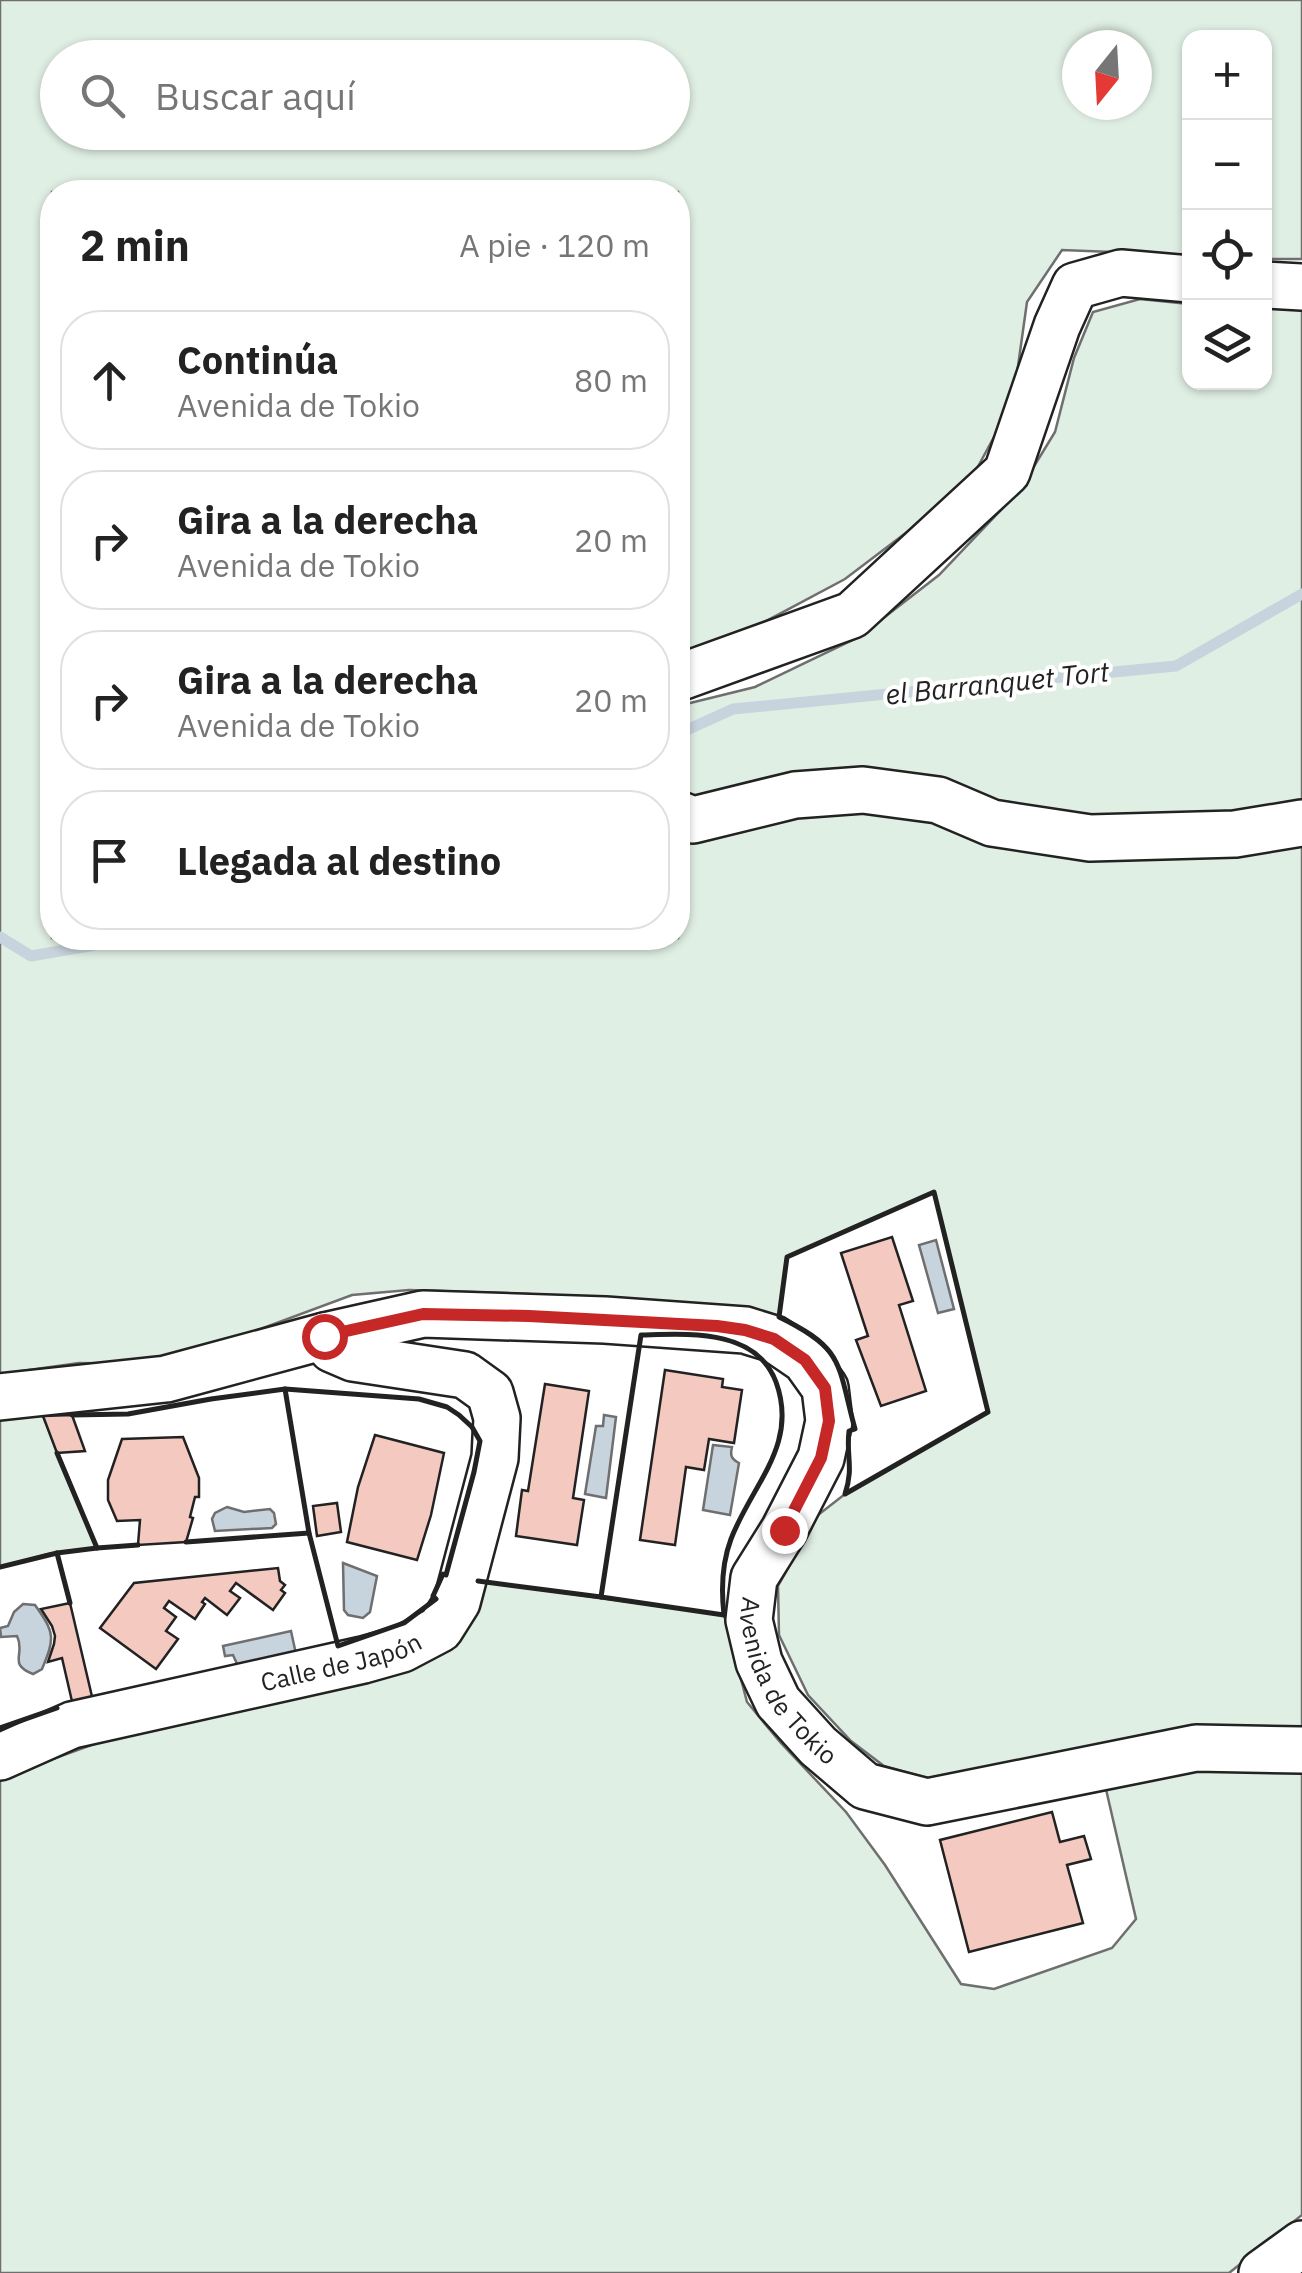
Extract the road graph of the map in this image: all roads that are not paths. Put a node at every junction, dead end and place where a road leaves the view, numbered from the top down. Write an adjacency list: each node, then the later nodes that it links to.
1 (1182, 278): 4 (street)
2 (1272, 285): 3 (street)
3 (1302, 287)
4 (690, 674)
5 (690, 819): 6 (street)
6 (1302, 823)
7 (324, 1336): 8 (street, Avenida de Tokio); 9 (street, Avenida de Tokio); 10 (street, Calle de Japón)
8 (0, 1397)
9 (1302, 1750)
10 (0, 1757)
11 (1302, 2244): 12 (street)
12 (1262, 2273)

